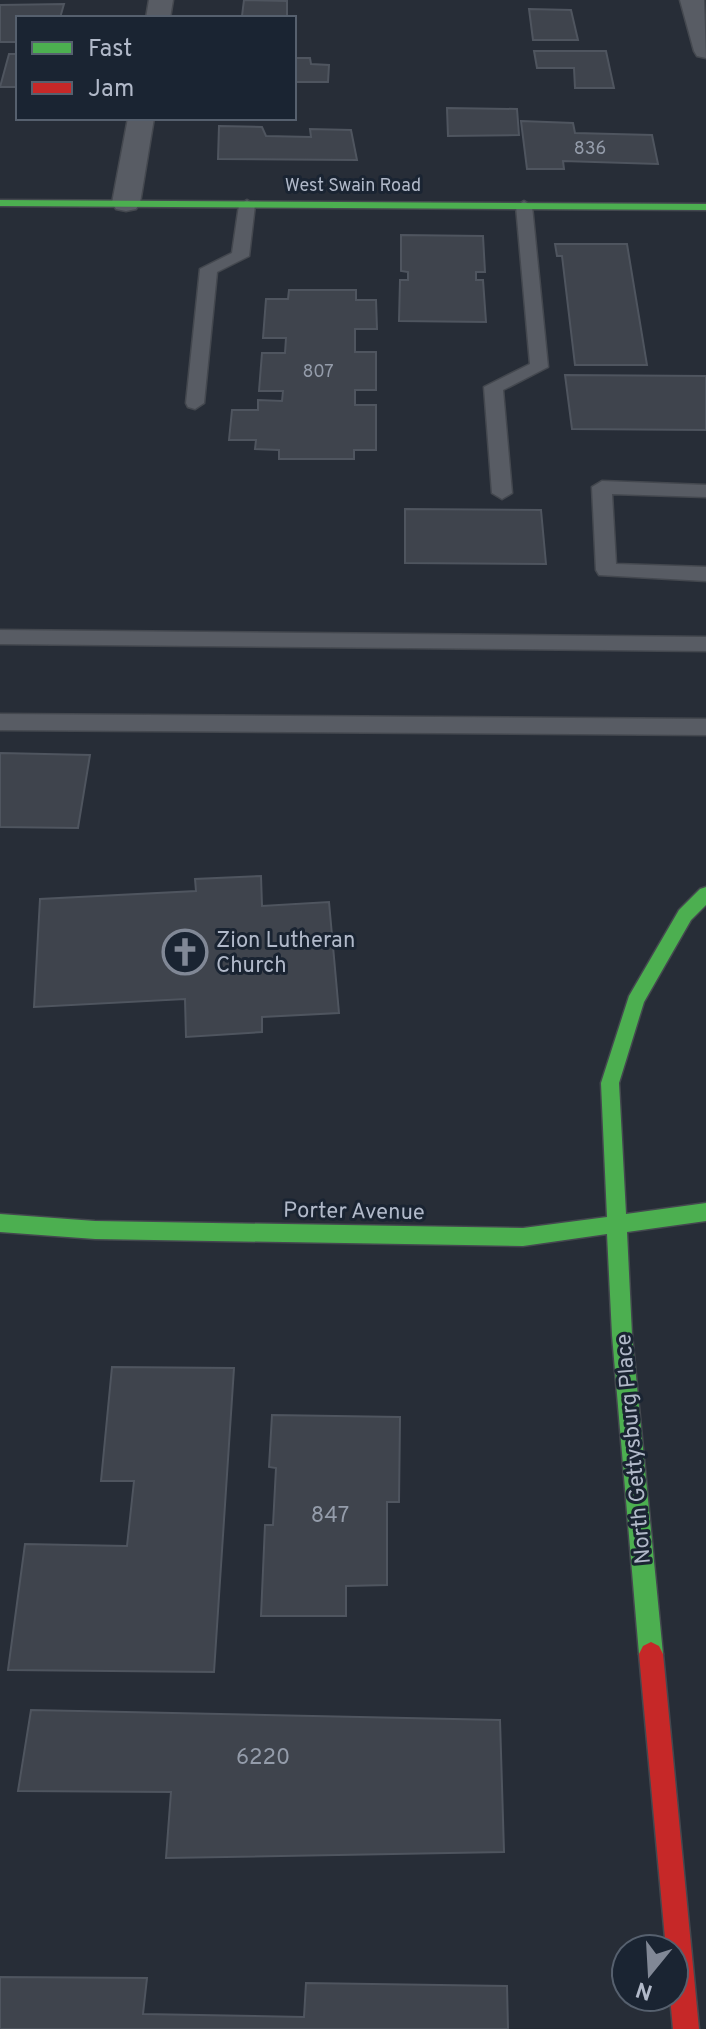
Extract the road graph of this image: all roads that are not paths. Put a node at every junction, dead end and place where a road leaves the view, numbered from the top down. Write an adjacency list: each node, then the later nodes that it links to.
1 (692, 0): 2 (street)
2 (706, 51)
3 (141, 120): 5 (street)
4 (0, 203): 5 (street, West Swain Road)
5 (126, 203): 6 (street, West Swain Road)
6 (247, 205): 7 (street, West Swain Road); 9 (lane)
7 (524, 206): 8 (street, West Swain Road); 11 (lane)
8 (706, 207)
9 (195, 403)
10 (706, 491): 12 (lane)
11 (502, 493)
12 (706, 574)
13 (0, 637): 14 (lane)
14 (706, 644)
15 (0, 722): 16 (lane)
16 (706, 727)
17 (706, 894): 20 (street, North Gettysburg Place)
18 (706, 1212): 20 (street, Porter Avenue)
19 (0, 1223): 20 (street, Porter Avenue)
20 (616, 1224): 21 (street, North Gettysburg Place)
21 (686, 2029)

